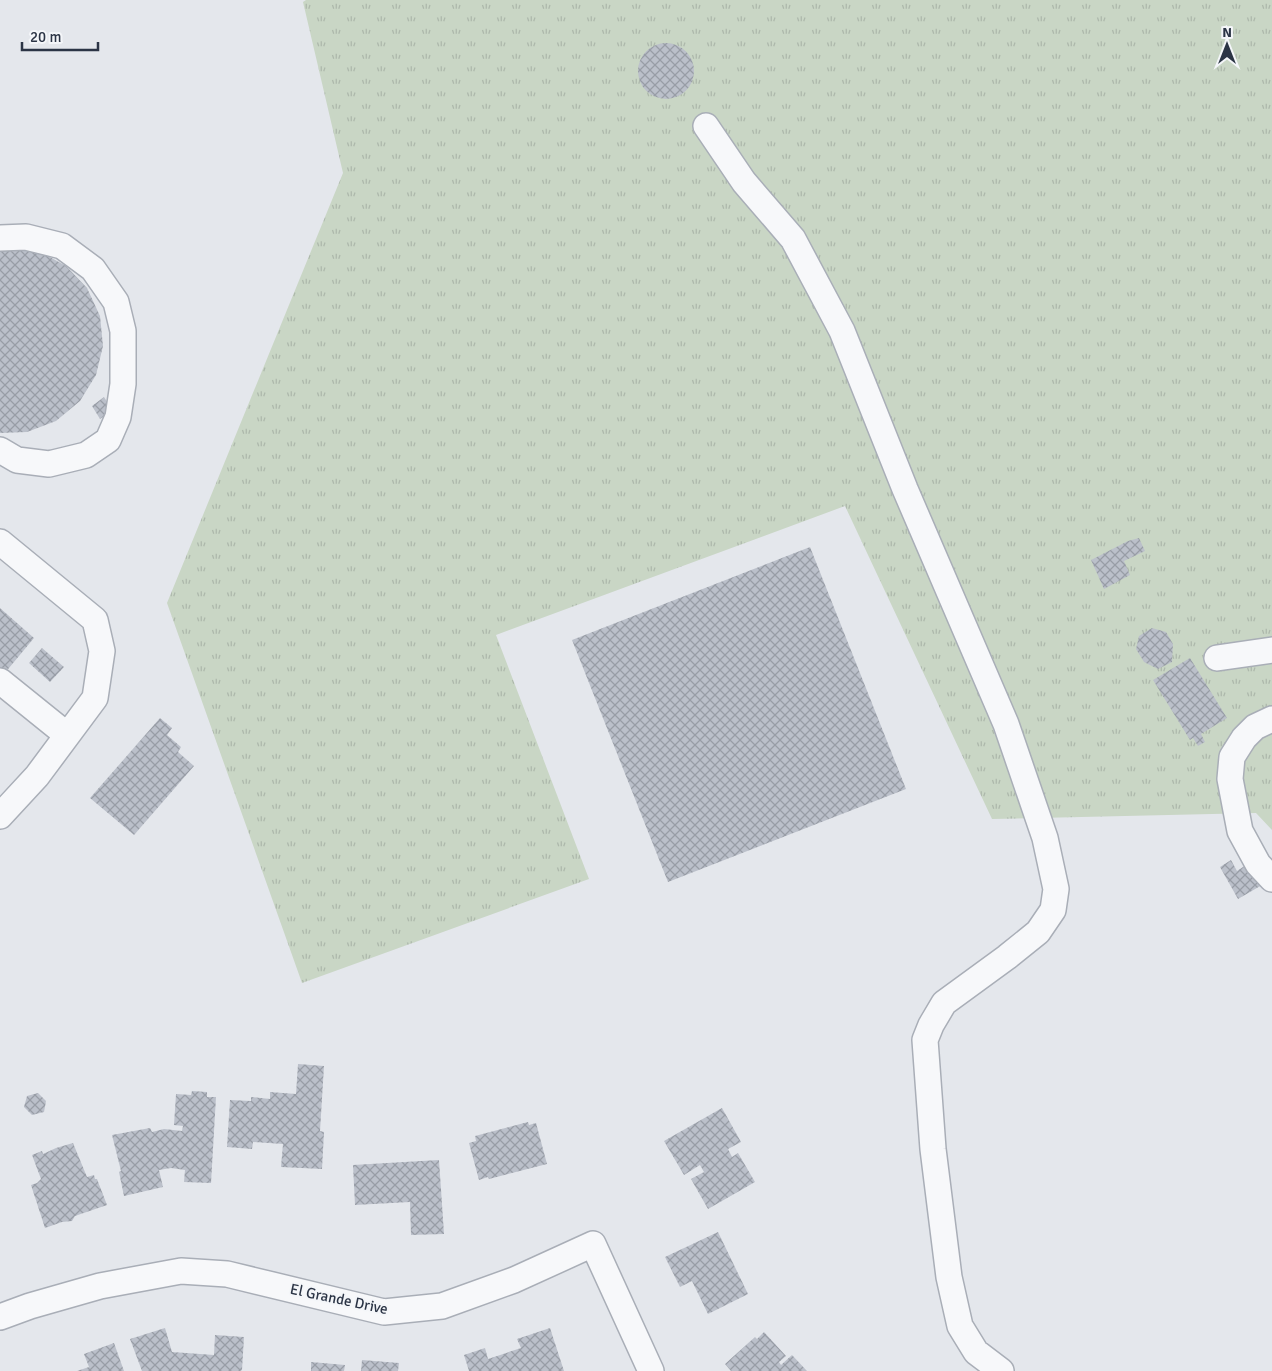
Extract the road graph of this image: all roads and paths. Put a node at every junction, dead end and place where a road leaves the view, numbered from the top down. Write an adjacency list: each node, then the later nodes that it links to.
1 (706, 126): 14 (street)
2 (0, 238): 3 (street)
3 (0, 450)
4 (0, 542): 9 (street)
5 (1272, 650): 6 (street)
6 (1217, 658)
7 (0, 680): 9 (street)
8 (1272, 719): 11 (street)
9 (67, 735): 10 (street)
10 (0, 816)
11 (1272, 879)
12 (0, 1317): 13 (street, El Grande Drive)
13 (652, 1371)
14 (1002, 1371)

